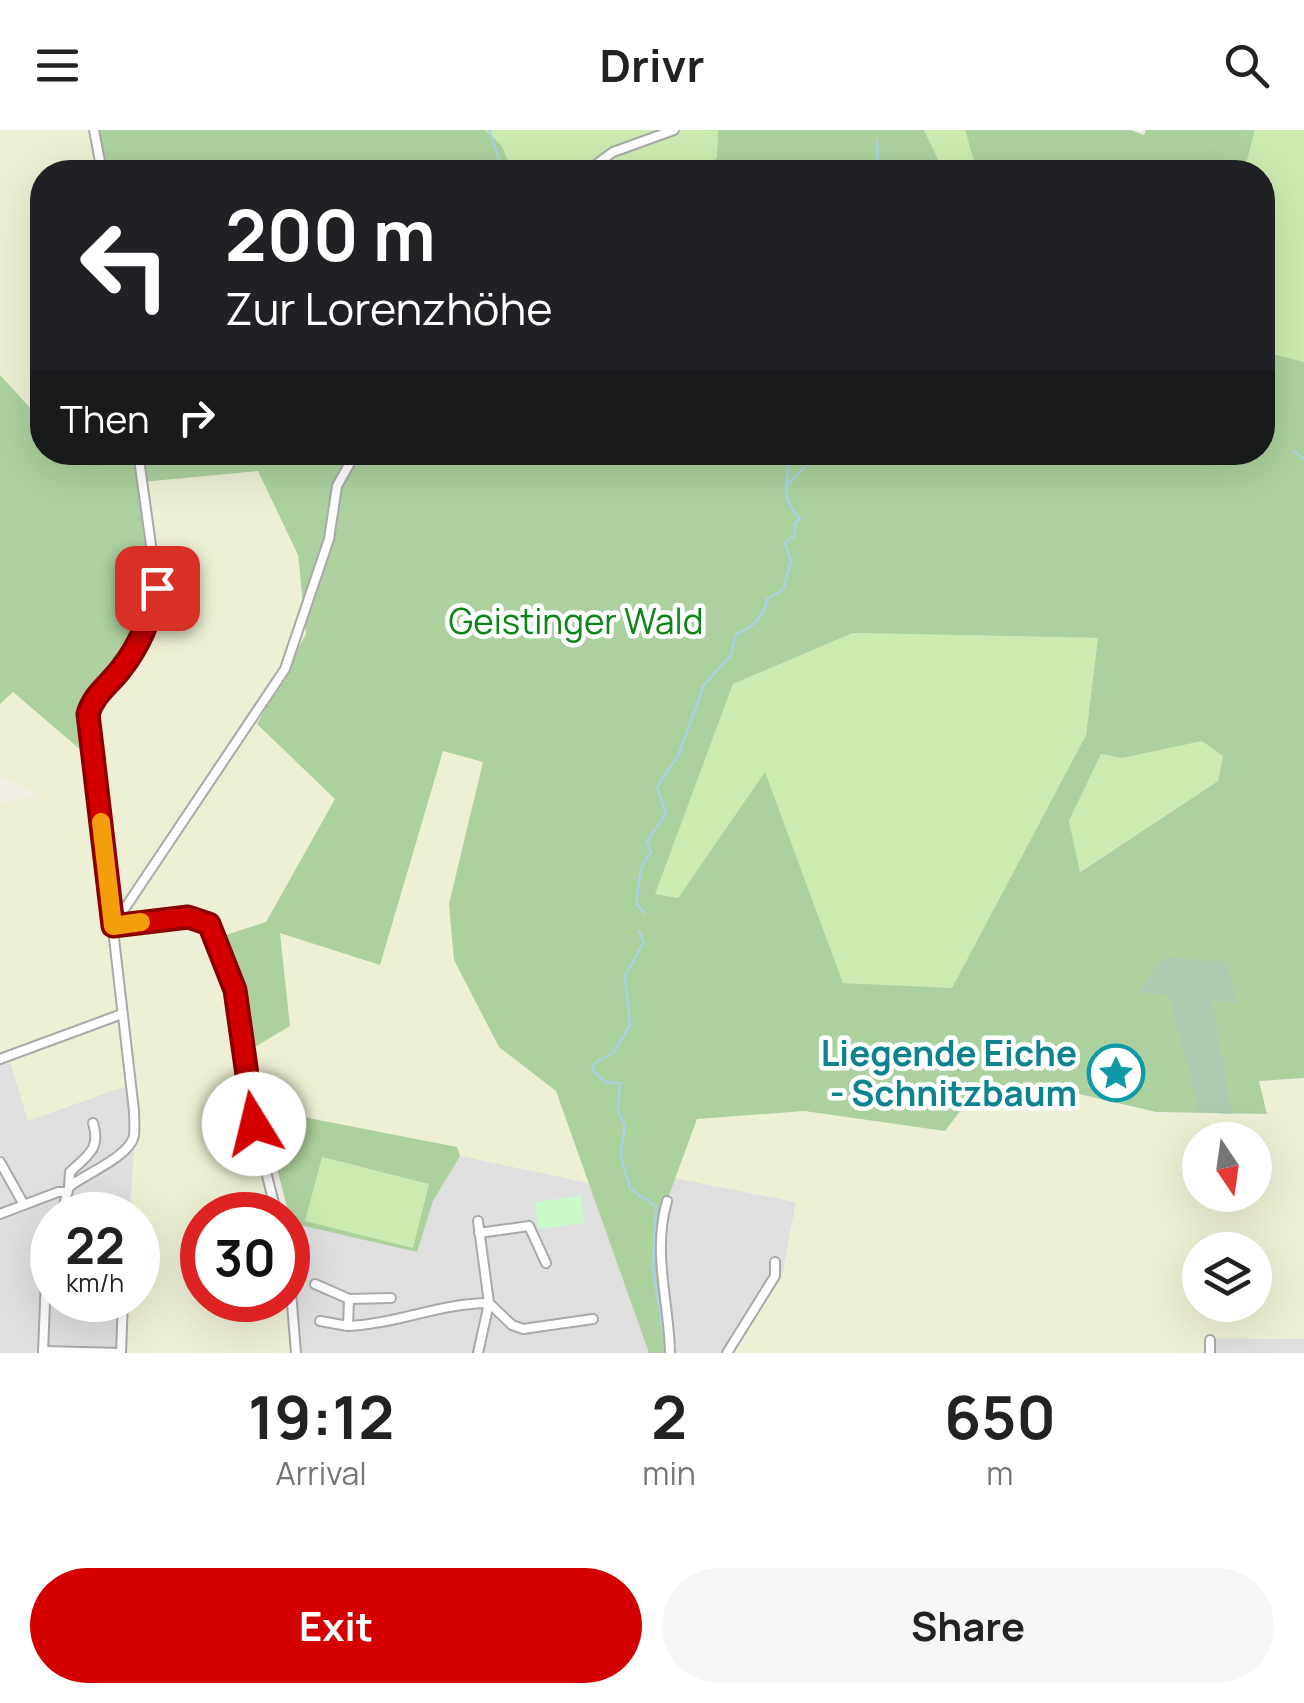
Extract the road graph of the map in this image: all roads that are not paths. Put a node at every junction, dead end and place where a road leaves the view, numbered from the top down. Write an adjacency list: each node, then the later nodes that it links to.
1 (94, 130): 3 (street)
2 (674, 130): 4 (street)
3 (100, 160)
4 (602, 160)
5 (140, 465): 7 (street)
6 (349, 465): 7 (street)
7 (113, 926): 8 (street); 13 (street)
8 (122, 1014): 9 (street); 12 (street)
9 (0, 1059)
10 (94, 1123): 12 (street)
11 (0, 1162): 15 (street)
12 (67, 1190): 15 (street)
13 (271, 1192)
14 (667, 1201): 36 (street)
15 (24, 1203): 16 (street)
16 (0, 1214)
17 (478, 1222): 18 (street)
18 (480, 1233): 20 (street); 24 (street)
19 (775, 1262): 37 (street)
20 (546, 1263)
21 (315, 1284): 22 (street)
22 (349, 1298): 23 (street); 30 (street)
23 (391, 1298)
24 (490, 1303): 25 (street); 30 (street); 35 (street)
25 (593, 1319)
26 (320, 1321): 30 (street)
27 (44, 1322): 32 (street)
28 (122, 1322): 33 (street)
29 (293, 1322): 34 (street)
30 (348, 1326)
31 (1210, 1340): 38 (street)
32 (43, 1352): 33 (street)
33 (121, 1353)
34 (296, 1353)
35 (478, 1353)
36 (670, 1353)
37 (727, 1353)
38 (1210, 1353)

